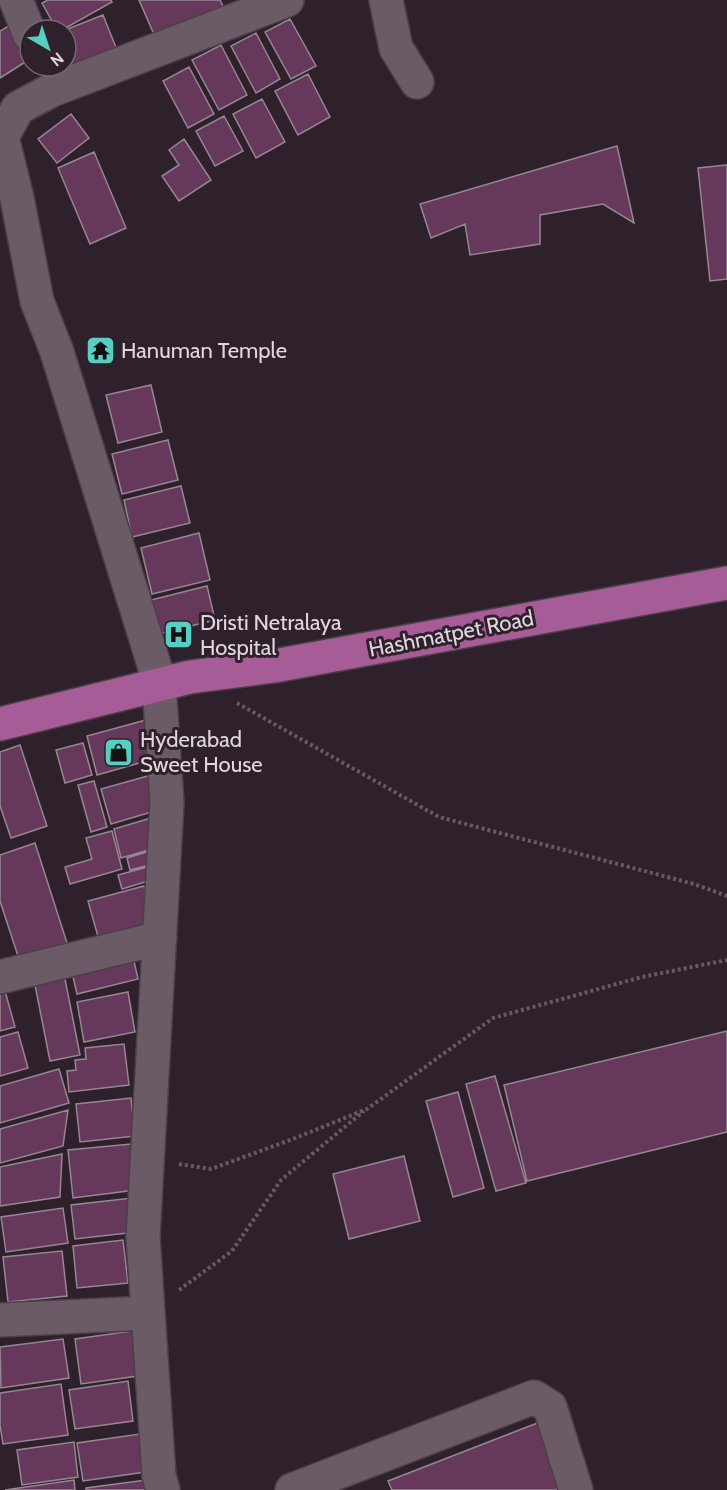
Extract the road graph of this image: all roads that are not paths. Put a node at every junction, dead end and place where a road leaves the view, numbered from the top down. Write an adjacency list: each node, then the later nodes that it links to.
1 (16, 0): 5 (street)
2 (287, 0): 4 (street)
3 (386, 0): 8 (street)
4 (247, 7): 6 (street)
5 (23, 18)
6 (78, 67)
7 (47, 78): 11 (street)
8 (417, 82)
9 (727, 571): 11 (main road, Hashmatpet Road)
10 (727, 583): 11 (main road, Hashmatpet Road)
11 (169, 677): 12 (main road, Hashmatpet Road); 13 (main road, Hashmatpet Road); 14 (street)
12 (0, 708)
13 (0, 724)
14 (160, 938): 15 (street); 16 (street)
15 (0, 977)
16 (147, 1312): 17 (street); 18 (street)
17 (0, 1320)
18 (163, 1490)
19 (292, 1490): 20 (street)
20 (576, 1490)

